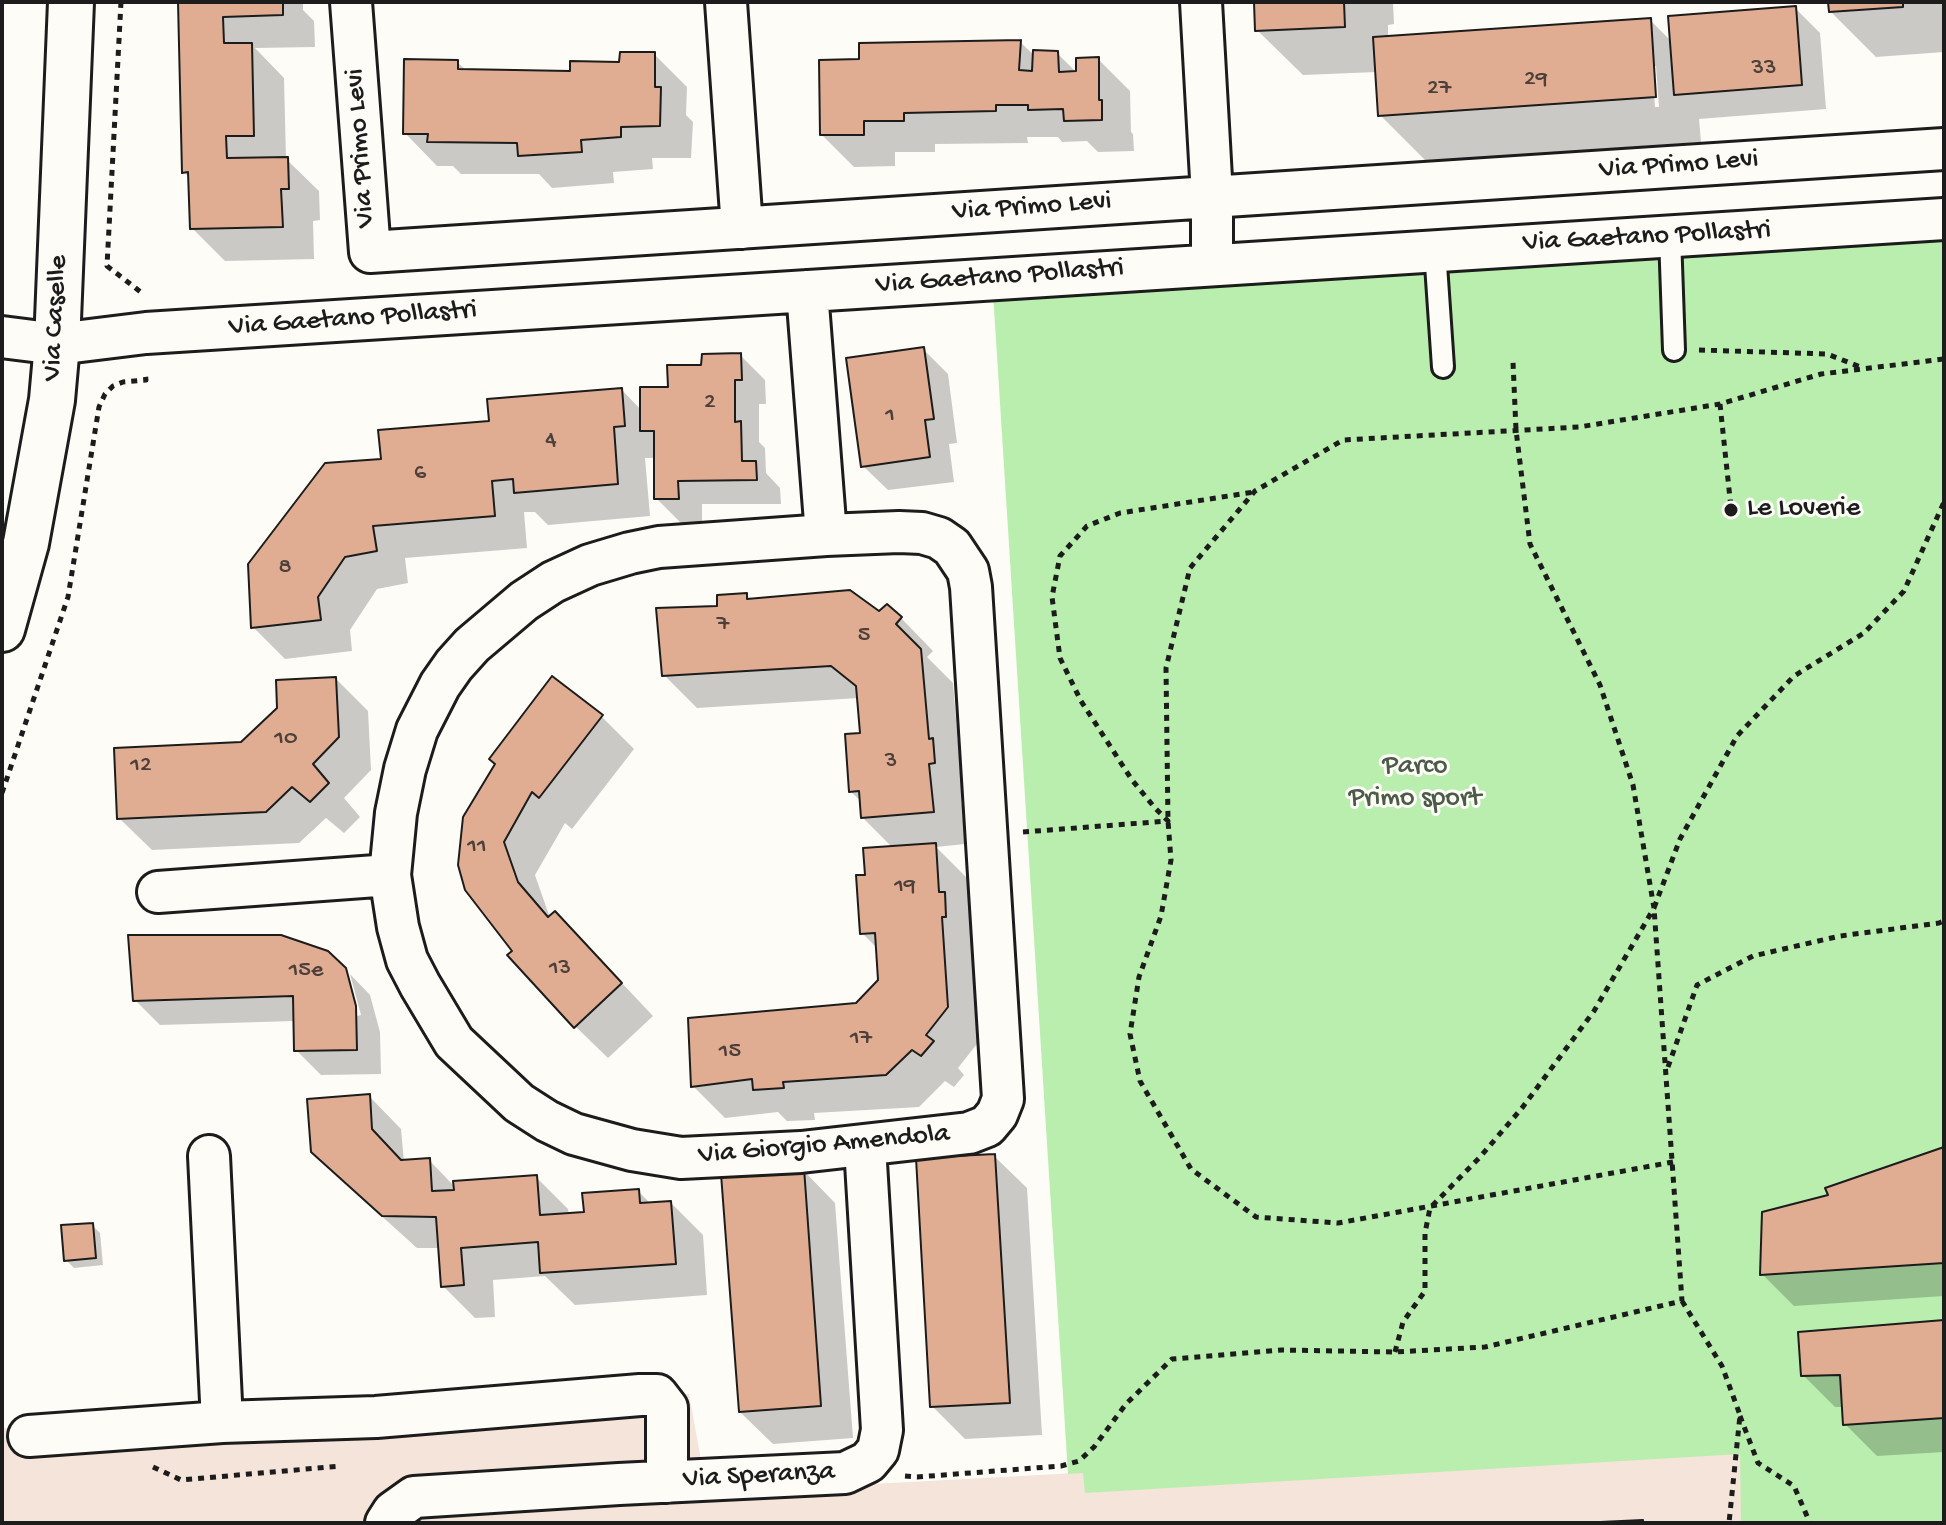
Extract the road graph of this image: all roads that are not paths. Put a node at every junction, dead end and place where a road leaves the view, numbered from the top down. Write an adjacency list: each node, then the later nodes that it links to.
1 (71, 2): 14 (street, Via Caselle)
2 (351, 2): 8 (street, Via Primo Levi)
3 (726, 2): 8 (street)
4 (1201, 2): 6 (street)
5 (1944, 149): 6 (street, Via Primo Levi)
6 (1212, 196): 8 (street, Via Primo Levi); 11 (street)
7 (1944, 219): 9 (street, Via Gaetano Pollastri)
8 (742, 228)
9 (1670, 236): 10 (street, Via Gaetano Pollastri); 15 (lane)
10 (1435, 250): 11 (street, Via Gaetano Pollastri); 16 (lane)
11 (1212, 264): 12 (street, Via Gaetano Pollastri)
12 (807, 291): 14 (street, Via Gaetano Pollastri); 17 (street)
13 (2, 337): 14 (street, Via Gaetano Pollastri)
14 (57, 344): 18 (street, Via Caselle)
15 (1674, 350)
16 (1443, 367)
17 (826, 535): 19 (street, Via Giorgio Amendola); 21 (street, Via Giorgio Amendola)
18 (2, 629)
19 (390, 875): 20 (street); 21 (street, Via Giorgio Amendola)
20 (158, 892)
21 (865, 1146): 25 (street, Via Speranza)
22 (209, 1156): 23 (street)
23 (222, 1422): 24 (street); 25 (street)
24 (29, 1436)
25 (667, 1482): 26 (street, Via Speranza)
26 (386, 1523)

